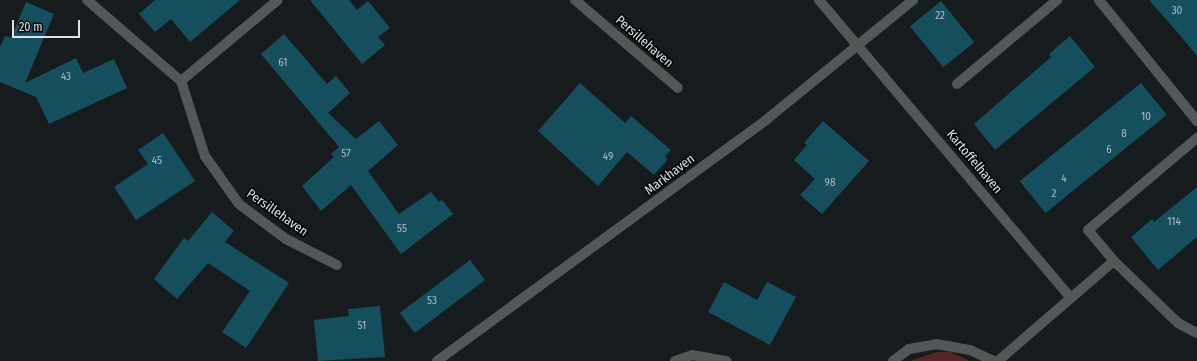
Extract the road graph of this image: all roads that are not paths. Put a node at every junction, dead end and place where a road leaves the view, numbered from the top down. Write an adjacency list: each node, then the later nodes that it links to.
1 (87, 0): 9 (street)
2 (278, 0): 9 (street)
3 (575, 0): 11 (street, Persillehaven)
4 (819, 0): 8 (street)
5 (912, 0): 8 (street, Markhaven)
6 (1057, 0): 10 (street)
7 (1099, 0): 12 (street)
8 (859, 45): 16 (street, Kartoffelhaven); 18 (street, Markhaven)
9 (181, 81): 15 (street, Persillehaven)
10 (957, 84)
11 (678, 88)
12 (1197, 121)
13 (1197, 138): 14 (street)
14 (1114, 261): 16 (street); 17 (street)
15 (336, 265)
16 (1070, 296): 23 (street)
17 (1197, 332)
18 (436, 361)
19 (675, 361): 20 (street)
20 (726, 361)
21 (893, 361): 22 (street)
22 (994, 361)
23 (998, 361)

